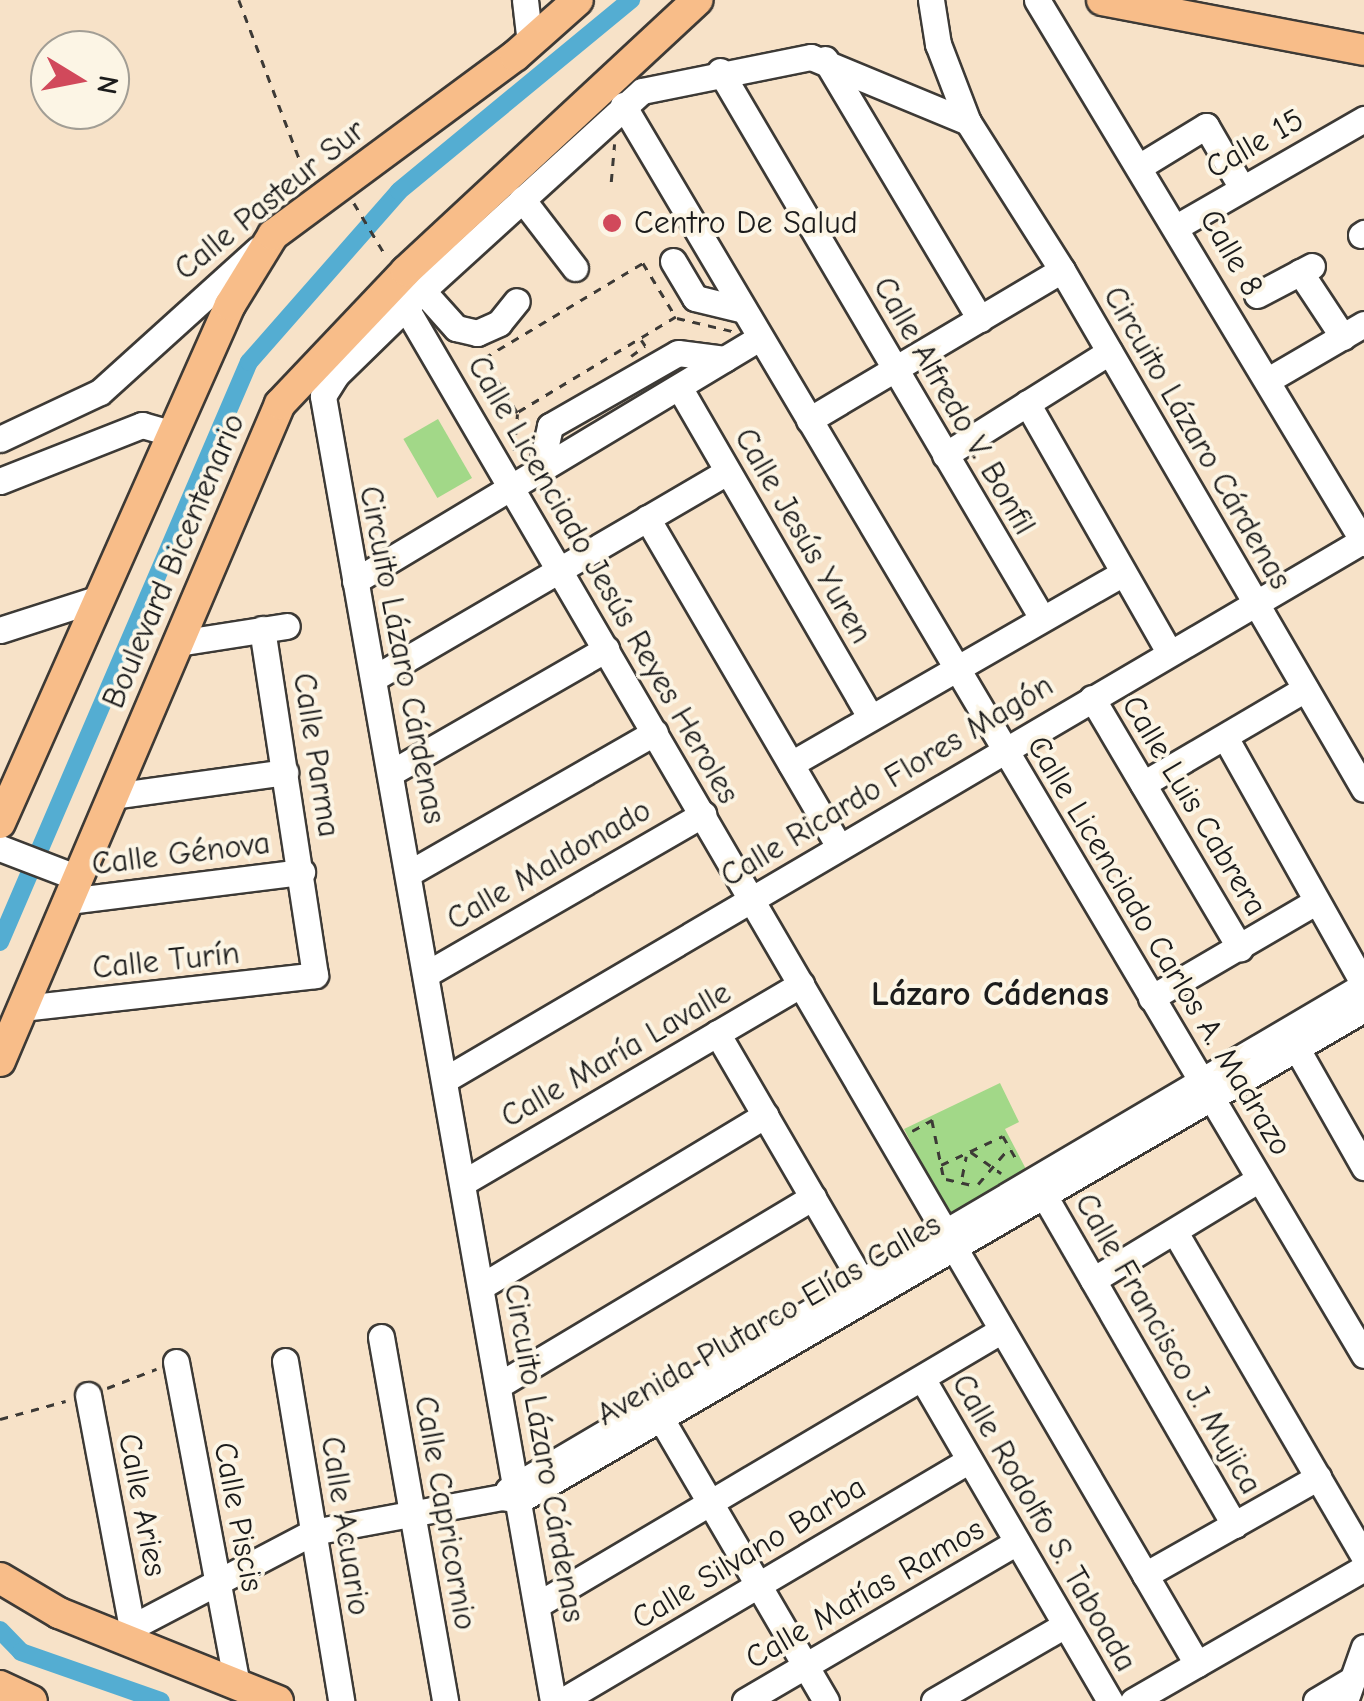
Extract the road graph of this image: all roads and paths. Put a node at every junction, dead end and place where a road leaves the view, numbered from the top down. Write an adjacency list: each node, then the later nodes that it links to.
1 (239, 0): 18 (path)
2 (525, 0): 8 (street)
3 (698, 0): 12 (main road, Boulevard Bicentenario)
4 (931, 0): 14 (street, Circuito Lázaro Cárdenas)
5 (1036, 0): 15 (street, Calle 8)
6 (1102, 0): 9 (main road)
7 (574, 2): 8 (main road, Calle Pasteur Sur)
8 (530, 43): 18 (main road, Calle Pasteur Sur)
9 (1364, 50)
10 (825, 59): 11 (street); 14 (street); 31 (street)
11 (720, 71): 12 (street); 39 (street, Calle Alfredo V. Bonfil)
12 (623, 83): 17 (street, Circuito Lázaro Cárdenas); 26 (main road, Boulevard Bicentenario); 29 (street, Calle Licenciado Carlos A. Madrazo)
13 (1364, 118): 16 (street, Calle 15)
14 (968, 122): 25 (street, Circuito Lázaro Cárdenas)
15 (1142, 165): 16 (street); 20 (street, Calle 8)
16 (1242, 188): 20 (street, Calle 15)
17 (522, 199): 24 (street); 26 (street, Circuito Lázaro Cárdenas)
18 (317, 201): 21 (main road, Calle Pasteur Sur)
19 (358, 210): 22 (path)
20 (1178, 226): 41 (street, Calle 8)
21 (273, 235): 47 (main road, Boulevard Bicentenario); 48 (street, Calle Pasteur Sur)
22 (382, 249)
23 (674, 262): 29 (street)
24 (575, 268)
25 (1062, 270): 31 (street); 36 (street, Circuito Lázaro Cárdenas)
26 (411, 290): 28 (street); 54 (street, Calle Licenciado Jesús Reyes Heroles); 59 (street, Circuito Lázaro Cárdenas); 64 (main road, Boulevard Bicentenario)
27 (1257, 295): 33 (street)
28 (517, 300)
29 (744, 310): 35 (street, Calle Licenciado Carlos A. Madrazo)
30 (676, 318): 32 (path); 34 (path); 45 (path)
31 (980, 319): 39 (street)
32 (726, 330)
33 (1354, 330): 41 (street)
34 (640, 338): 37 (path); 40 (path)
35 (760, 338): 38 (street); 46 (street, Calle Licenciado Carlos A. Madrazo)
36 (1109, 352): 44 (street); 61 (street, Circuito Lázaro Cárdenas)
37 (630, 354)
38 (726, 359): 43 (street); 51 (street)
39 (895, 369): 46 (street); 49 (street, Calle Alfredo V. Bonfil)
40 (573, 379): 42 (path); 45 (path)
41 (1268, 380): 56 (street, Calle 8)
42 (577, 386)
43 (679, 387): 51 (street); 52 (street, Calle Jesús Yuren)
44 (1027, 404): 49 (street); 58 (street)
45 (517, 413): 50 (path)
46 (809, 420): 67 (street, Calle Licenciado Carlos A. Madrazo)
47 (174, 434): 53 (street); 60 (main road, Boulevard Bicentenario)
48 (0, 439)
49 (946, 455): 62 (street, Calle Alfredo V. Bonfil)
50 (514, 460)
51 (540, 472): 54 (street)
52 (728, 472): 55 (street); 71 (street, Calle Jesús Yuren)
53 (0, 481)
54 (513, 488): 57 (street, Calle Licenciado Jesús Reyes Heroles); 59 (street)
55 (647, 518): 57 (street); 75 (street)
56 (1362, 536): 61 (street, Calle Ricardo Flores Magón)
57 (560, 570): 65 (street, Calle Licenciado Jesús Reyes Heroles); 68 (street)
58 (1123, 573): 62 (street); 66 (street)
59 (354, 581): 68 (street, Circuito Lázaro Cárdenas)
60 (99, 598): 63 (street); 82 (main road, Boulevard Bicentenario)
61 (1254, 602): 66 (street, Calle Ricardo Flores Magón); 69 (street, Circuito Lázaro Cárdenas)
62 (1042, 618): 67 (street)
63 (0, 630)
64 (178, 643): 76 (street, Calle Parma); 80 (main road, Boulevard Bicentenario)
65 (606, 648): 72 (street, Calle Licenciado Jesús Reyes Heroles); 77 (street)
66 (1169, 652): 70 (street, Calle Ricardo Flores Magón)
67 (956, 666): 71 (street); 74 (street, Calle Licenciado Carlos A. Madrazo)
68 (376, 677): 77 (street, Circuito Lázaro Cárdenas)
69 (1305, 690): 73 (street); 79 (street, Circuito Lázaro Cárdenas)
70 (1092, 698): 74 (street, Calle Ricardo Flores Magón); 78 (street, Calle Luis Cabrera)
71 (870, 717): 75 (street)
72 (654, 732): 81 (street, Calle Licenciado Jesús Reyes Heroles); 86 (street)
73 (1224, 736): 78 (street); 89 (street)
74 (1005, 750): 84 (street, Calle Ricardo Flores Magón); 95 (street, Calle Licenciado Carlos A. Madrazo)
75 (791, 764): 84 (street)
76 (286, 772): 80 (street); 85 (street, Calle Parma)
77 (394, 772): 86 (street, Circuito Lázaro Cárdenas)
78 (1143, 784): 90 (street, Calle Luis Cabrera)
79 (1364, 789)
80 (113, 796): 87 (main road, Boulevard Bicentenario)
81 (702, 814): 88 (street, Calle Licenciado Jesús Reyes Heroles); 91 (street, Calle Maldonado)
82 (0, 823)
83 (0, 848): 87 (street)
84 (839, 848): 88 (street, Calle Ricardo Flores Magón)
85 (302, 872): 87 (street, Calle Génova); 92 (street, Calle Parma)
86 (411, 872): 91 (street, Circuito Lázaro Cárdenas)
87 (73, 890): 96 (main road, Boulevard Bicentenario)
88 (752, 899): 93 (street, Calle Licenciado Jesús Reyes Heroles); 101 (street, Calle Ricardo Flores Magón)
89 (1316, 902): 90 (street); 94 (street)
90 (1240, 948): 95 (street)
91 (428, 973): 101 (street, Circuito Lázaro Cárdenas)
92 (314, 975): 96 (street, Calle Turín)
93 (801, 984): 98 (street, Calle María Lavalle); 105 (street, Calle Licenciado Jesús Reyes Heroles)
94 (1364, 985): 102 (street, Avenida Plutarco Elías Calles)
95 (1152, 998): 102 (street, Calle Licenciado Carlos A. Madrazo)
96 (22, 1008): 100 (main road, Boulevard Bicentenario)
97 (1364, 1009): 99 (street, Avenida Plutarco Elías Calles)
98 (717, 1033): 103 (street); 113 (street, Calle María Lavalle)
99 (1297, 1049): 102 (street, Avenida Plutarco Elías Calles); 104 (street)
100 (0, 1061)
101 (446, 1078): 113 (street, Circuito Lázaro Cárdenas)
102 (1206, 1090): 112 (street, Calle Licenciado Carlos A. Madrazo); 115 (street, Avenida Plutarco Elías Calles)
103 (764, 1115): 117 (street); 122 (street)
104 (1354, 1126): 110 (street)
105 (892, 1140): 108 (path); 114 (street, Calle Licenciado Jesús Reyes Heroles)
106 (1010, 1147): 107 (path); 109 (path); 115 (path)
107 (968, 1152): 108 (path); 109 (path); 111 (path)
108 (942, 1164): 114 (path)
109 (995, 1165): 115 (path); 116 (path)
110 (1364, 1167)
111 (961, 1179): 114 (path); 116 (path)
112 (1259, 1179): 118 (street); 125 (street, Calle Licenciado Carlos A. Madrazo)
113 (464, 1182): 122 (street, Circuito Lázaro Cárdenas)
114 (932, 1183): 119 (street, Calle Licenciado Jesús Reyes Heroles)
115 (1029, 1189): 116 (street, Avenida Plutarco Elías Calles); 119 (street, Avenida Plutarco Elías Calles); 121 (street, Calle Francisco J. Mujica)
116 (982, 1195): 119 (street, Avenida Plutarco Elías Calles)
117 (812, 1198): 120 (street); 129 (street)
118 (1175, 1232): 121 (street); 133 (street)
119 (950, 1240): 120 (street, Avenida Plutarco Elías Calles); 123 (street, Calle Licenciado Jesús Reyes Heroles); 131 (street, Avenida Plutarco Elías Calles)
120 (860, 1280): 134 (street, Avenida Plutarco Elías Calles)
121 (1093, 1280): 137 (street, Calle Francisco J. Mujica)
122 (482, 1286): 129 (street, Circuito Lázaro Cárdenas)
123 (1002, 1330): 128 (street); 142 (street, Calle Licenciado Jesús Reyes Heroles)
124 (381, 1337): 136 (street, Calle Capricornio)
125 (1364, 1356)
126 (285, 1361): 138 (street, Calle Acuario)
127 (176, 1362): 144 (street, Calle Piscis)
128 (922, 1378): 132 (street, Calle Rodolfo S. Taboada); 135 (street)
129 (500, 1385): 134 (street, Circuito Lázaro Cárdenas)
130 (88, 1395): 148 (street, Calle Aries)
131 (663, 1422): 134 (street, Avenida Plutarco Elías Calles); 135 (street)
132 (969, 1460): 139 (street, Calle Rodolfo S. Taboada); 145 (street, Calle Silvano Barba)
133 (1318, 1477): 137 (street); 140 (street)
134 (513, 1493): 136 (street); 146 (street, Circuito Lázaro Cárdenas)
135 (710, 1503): 145 (street); 146 (street)
136 (413, 1513): 138 (street); 158 (street, Calle Capricornio)
137 (1234, 1524): 142 (street)
138 (312, 1532): 144 (street); 157 (street, Calle Acuario)
139 (1017, 1542): 147 (street, Calle Rodolfo S. Taboada); 151 (street, Calle Matías Ramos)
140 (1364, 1557)
141 (1364, 1568): 150 (street)
142 (1145, 1575): 150 (street, Calle Licenciado Jesús Reyes Heroles)
143 (0, 1578): 148 (main road)
144 (217, 1582): 148 (street); 152 (street, Calle Piscis)
145 (758, 1585): 151 (street); 160 (street, Calle Silvano Barba)
146 (537, 1605): 159 (street, Circuito Lázaro Cárdenas)
147 (1065, 1625): 163 (street); 164 (street, Calle Rodolfo S. Taboada)
148 (123, 1631): 152 (main road)
149 (1364, 1646): 154 (street)
150 (1197, 1664): 165 (street)
151 (805, 1666): 161 (street, Calle Matías Ramos); 162 (street)
152 (237, 1685): 156 (main road)
153 (0, 1686): 155 (main road)
154 (1349, 1690): 166 (street)
155 (32, 1701)
156 (278, 1701)
157 (341, 1701)
158 (445, 1701)
159 (553, 1701)
160 (562, 1701)
161 (745, 1701)
162 (826, 1701)
163 (934, 1701)
164 (1110, 1701)
165 (1133, 1701)
166 (1316, 1701)

